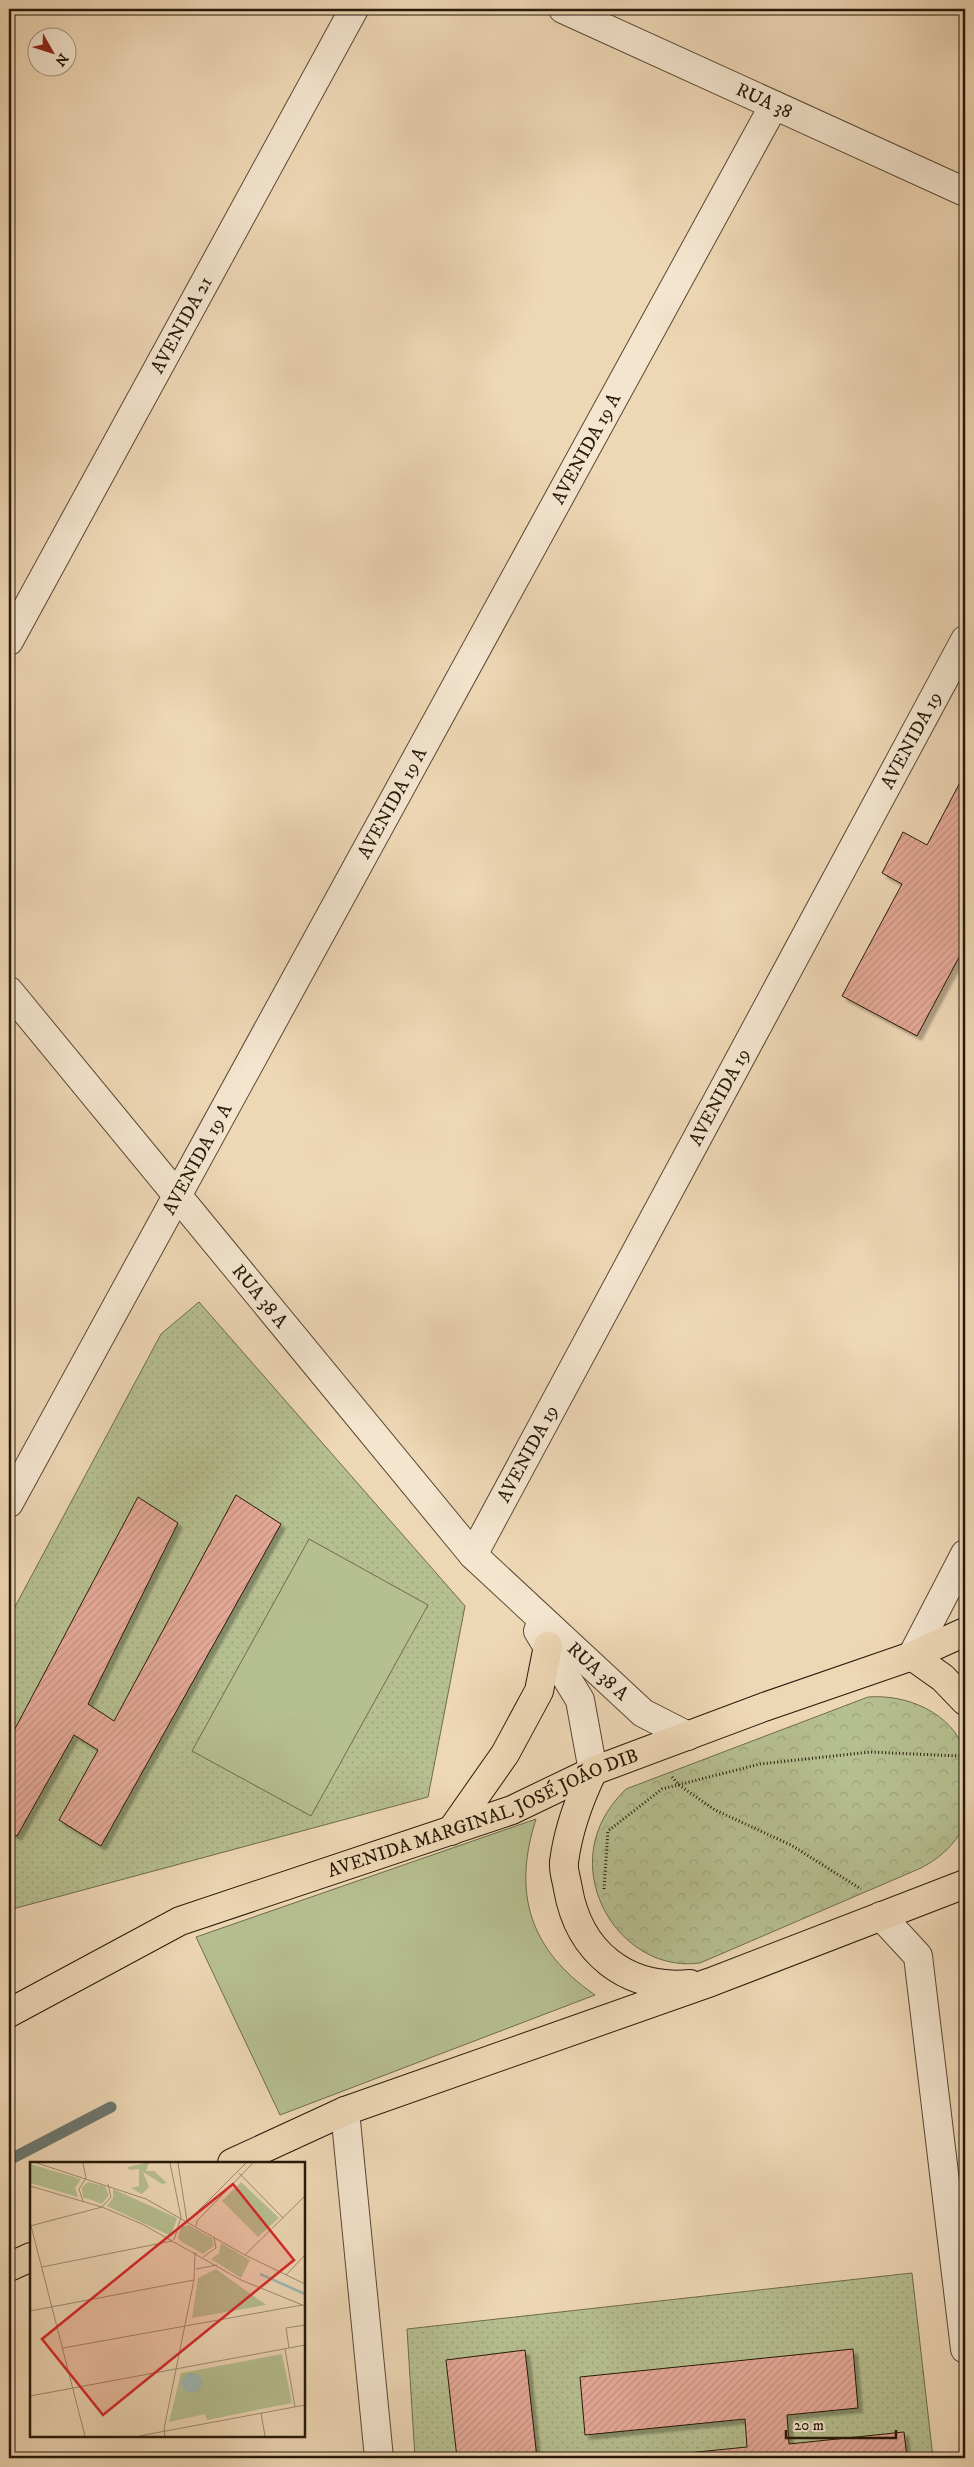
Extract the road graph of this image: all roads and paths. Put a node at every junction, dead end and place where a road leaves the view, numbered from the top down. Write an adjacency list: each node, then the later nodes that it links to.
1 (354, 9): 6 (street, AVENIDA 21)
2 (563, 9): 3 (street, RUA 38)
3 (774, 105): 4 (street, RUA 38); 8 (street, AVENIDA 19 A)
4 (965, 192)
5 (965, 640): 11 (street, AVENIDA 19)
6 (9, 641)
7 (9, 991): 8 (street, RUA 38 A)
8 (177, 1195): 9 (street, AVENIDA 19 A); 11 (street, RUA 38 A)
9 (9, 1503)
10 (965, 1554): 15 (street)
11 (474, 1555): 12 (street, RUA 38 A)
12 (516, 1597): 14 (street, RUA 38 A); 17 (street, RUA 38 A)
13 (965, 1632): 15 (main road, AVENIDA MARGINAL JOSÉ JOÃO DIB)
14 (548, 1646): 20 (street, RUA 38 A); 22 (main road)
15 (912, 1656): 16 (main road); 17 (main road, AVENIDA MARGINAL JOSÉ JOÃO DIB)
16 (965, 1702)
17 (688, 1736): 18 (main road, AVENIDA MARGINAL JOSÉ JOÃO DIB)
18 (648, 1751): 20 (main road, AVENIDA MARGINAL JOSÉ JOÃO DIB); 21 (path)
19 (959, 1756): 21 (path)
20 (593, 1772): 22 (main road, AVENIDA MARGINAL JOSÉ JOÃO DIB); 26 (main road)
21 (679, 1785): 24 (path); 25 (path)
22 (451, 1831): 27 (main road, AVENIDA MARGINAL JOSÉ JOÃO DIB)
23 (965, 1884): 25 (main road)
24 (604, 1894)
25 (881, 1916): 26 (main road); 32 (street)
26 (711, 1982): 28 (main road)
27 (9, 2013)
28 (345, 2111): 29 (main road); 33 (street)
29 (234, 2162)
30 (30, 2258): 31 (main road)
31 (9, 2268)
32 (965, 2349)
33 (379, 2458)

